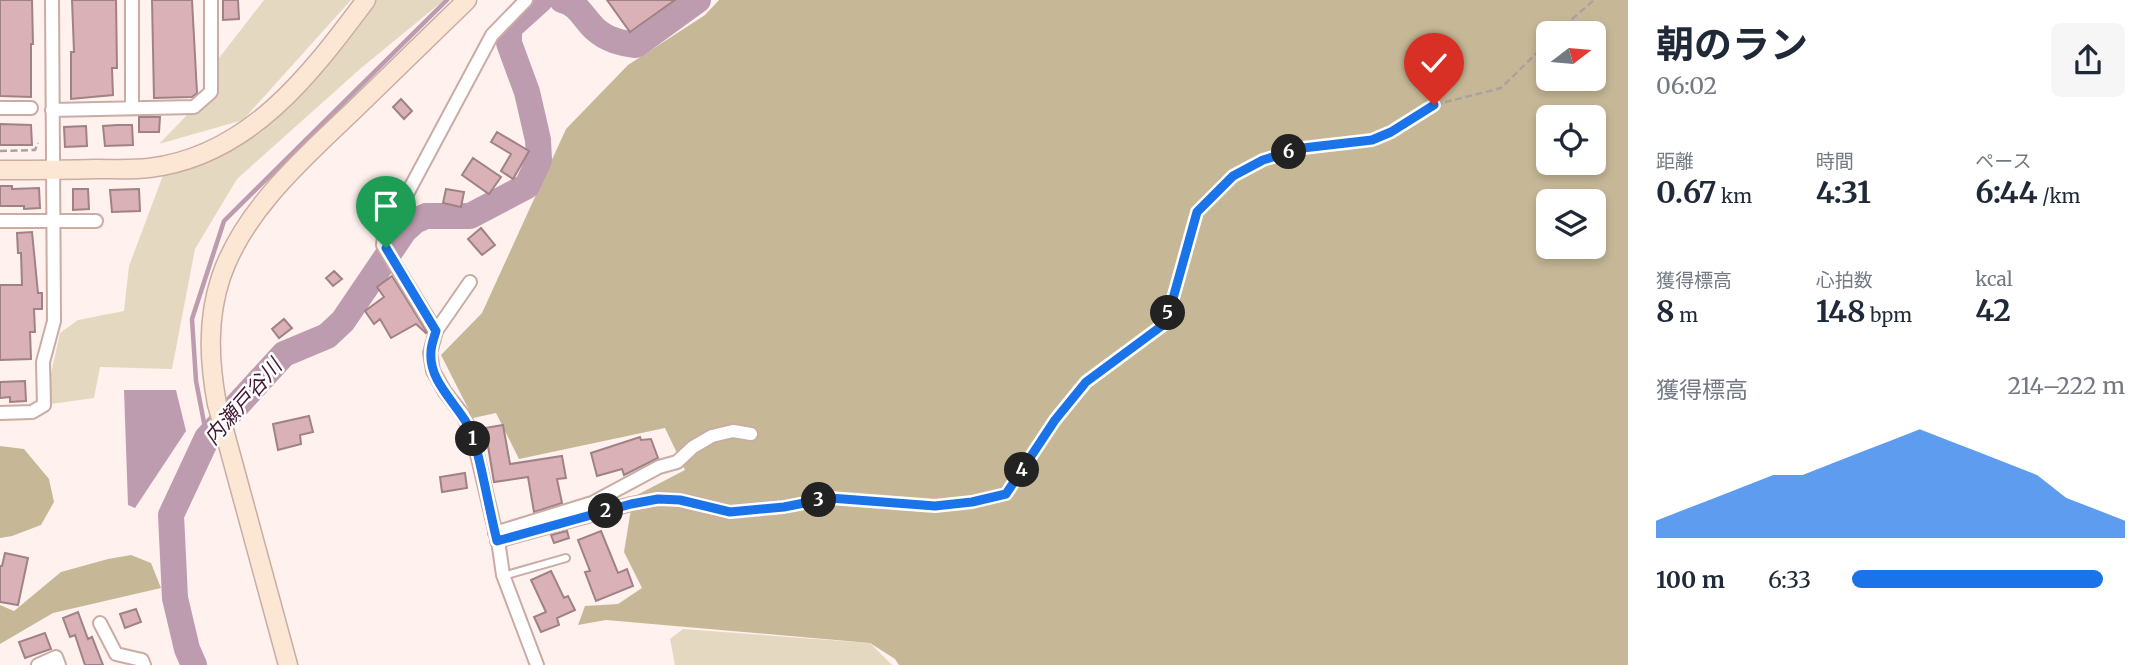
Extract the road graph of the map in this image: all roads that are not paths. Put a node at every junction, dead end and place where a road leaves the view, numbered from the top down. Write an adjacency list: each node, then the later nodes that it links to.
1 (52, 0): 10 (street)
2 (132, 0): 9 (street)
3 (211, 0): 9 (street)
4 (366, 0): 12 (street)
5 (466, 0): 28 (street)
6 (526, 0): 17 (street)
7 (31, 107): 8 (street)
8 (0, 108)
9 (132, 108): 10 (street)
10 (52, 110): 12 (street)
11 (0, 170): 12 (street)
12 (52, 170): 14 (street)
13 (0, 221): 14 (street)
14 (52, 221): 15 (street); 18 (street)
15 (96, 221)
16 (470, 282): 17 (street)
17 (436, 331): 21 (street)
18 (0, 412)
19 (751, 434): 21 (street)
20 (784, 507): 21 (street)
21 (496, 537): 23 (street)
22 (566, 558): 23 (lane)
23 (503, 576): 29 (street)
24 (100, 623): 27 (street)
25 (38, 665): 26 (street)
26 (59, 665)
27 (144, 665)
28 (288, 665)
29 (537, 665)

